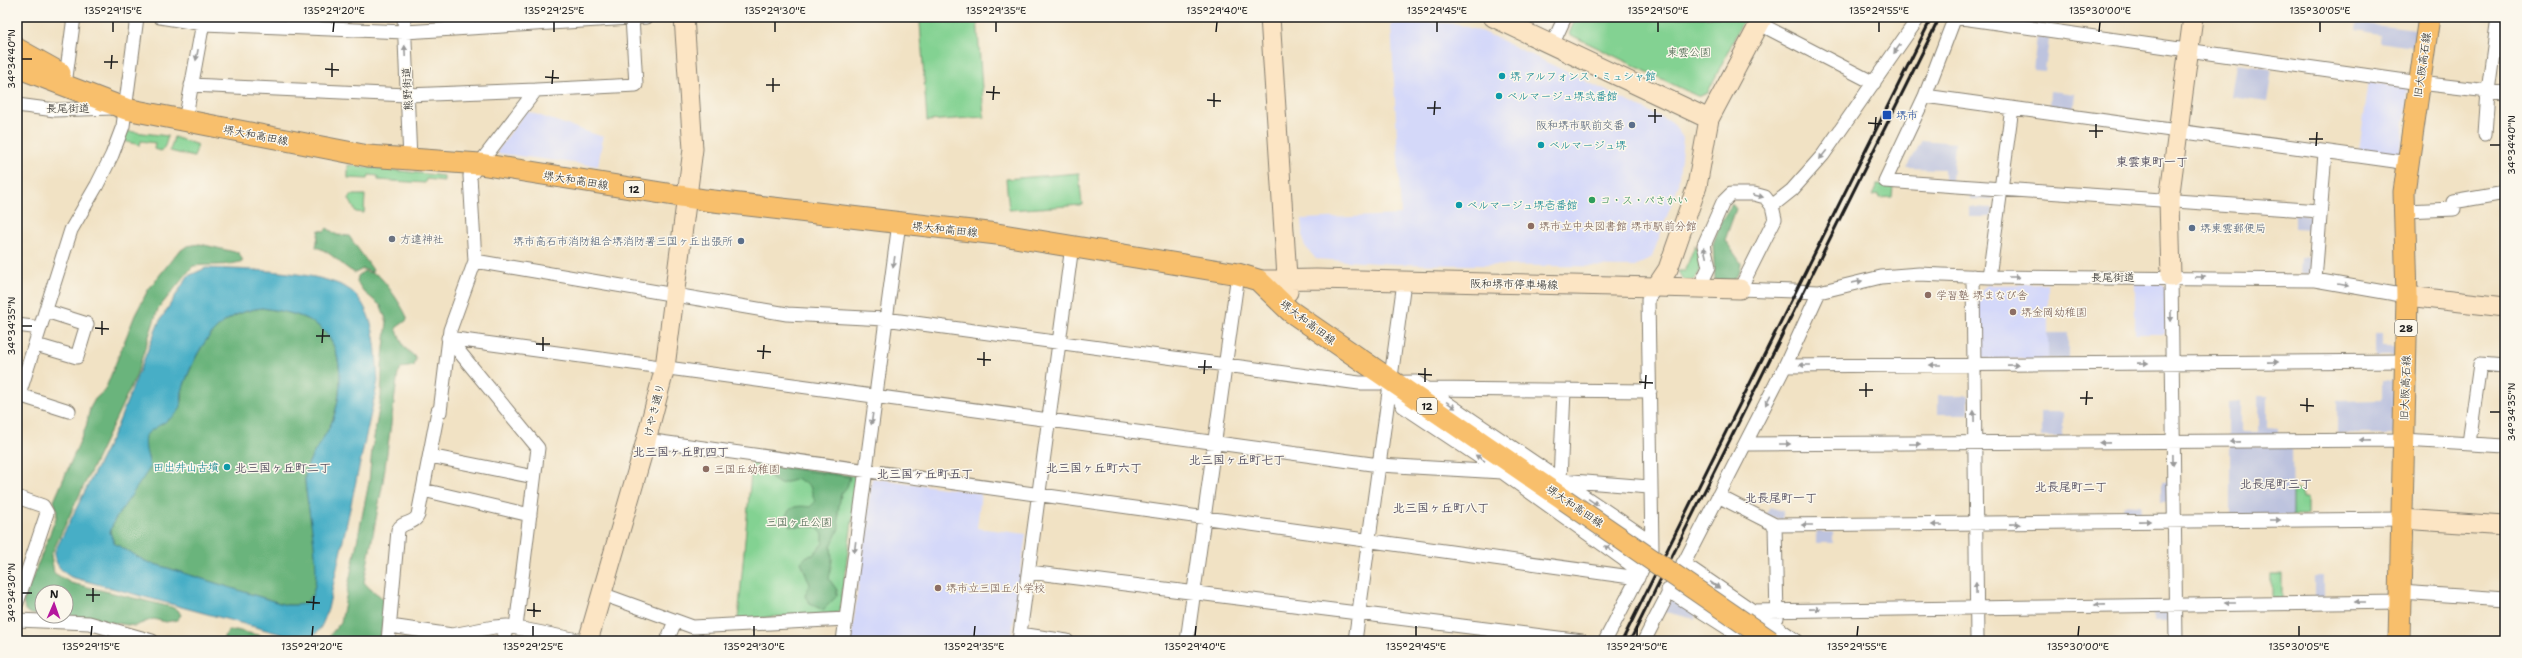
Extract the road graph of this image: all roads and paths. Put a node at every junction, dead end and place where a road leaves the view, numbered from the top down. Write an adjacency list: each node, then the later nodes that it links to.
1 (74, 17): 22 (street)
2 (137, 17): 32 (street)
3 (160, 17): 15 (street)
4 (404, 17): 17 (street, 熊野街道)
5 (637, 17): 17 (street); 27 (street)
6 (684, 17): 45 (street, けやき通り)
7 (1270, 17): 58 (street)
8 (1494, 17): 18 (street)
9 (1565, 17): 18 (street)
10 (1918, 17): 24 (street, one-way to 24)
11 (1955, 17): 20 (street); 31 (street)
12 (2193, 17): 20 (street)
13 (2429, 17): 25 (main road, 旧大阪高石線 / 28)
14 (2498, 17): 28 (street)
15 (204, 21): 17 (street); 26 (street, one-way to 26)
16 (1761, 21): 24 (street); 35 (street)
17 (405, 32): 30 (street, 熊野街道, one-way to 17)
18 (1552, 45): 35 (street)
19 (17, 49): 22 (main road)
20 (2189, 51): 25 (street); 37 (street)
21 (17, 67): 32 (main road, 堺大和高田線 / 12)
22 (66, 77): 32 (main road)
23 (17, 82): 32 (main road)
24 (1874, 83): 47 (street, one-way to 47)
25 (2420, 83): 28 (street); 41 (main road, 旧大阪高石線 / 28)
26 (191, 85): 30 (street); 36 (street)
27 (536, 90): 30 (street); 42 (street)
28 (2488, 91): 29 (street); 38 (street)
29 (2505, 93)
30 (407, 95): 40 (street, 熊野街道)
31 (1925, 96): 34 (street); 43 (street)
32 (107, 102): 33 (street, 長尾街道); 36 (main road, 堺大和高田線 / 12); 68 (street)
33 (17, 105)
34 (2012, 108): 37 (street); 43 (street)
35 (1709, 119): 61 (street)
36 (185, 120): 40 (main road, 堺大和高田線 / 12)
37 (2177, 130): 39 (street); 46 (street)
38 (2485, 134)
39 (2325, 153): 41 (street); 48 (street)
40 (410, 160): 42 (main road, 堺大和高田線 / 12)
41 (2409, 163): 49 (main road, 旧大阪高石線 / 28)
42 (480, 164): 45 (main road, 堺大和高田線 / 12); 52 (street)
43 (2001, 189): 46 (street); 55 (street)
44 (2505, 193): 49 (street)
45 (685, 197): 50 (main road, 堺大和高田線 / 12); 65 (street, けやき通り)
46 (2169, 200): 48 (street); 56 (street)
47 (1772, 206): 62 (street, one-way to 47); 63 (street)
48 (2320, 211): 59 (street)
49 (2404, 212): 66 (main road, 旧大阪高石線 / 28)
50 (899, 224): 51 (main road, 堺大和高田線 / 12); 70 (street, one-way to 70)
51 (1072, 246): 53 (main road, 堺大和高田線 / 12); 74 (street)
52 (474, 261): 65 (street); 73 (street)
53 (1238, 274): 57 (main road, 堺大和高田線 / 12); 78 (street)
54 (1973, 276): 55 (street, 長尾街道); 64 (street, 長尾街道, one-way to 54); 79 (street)
55 (1989, 277): 56 (street, 長尾街道, one-way to 56)
56 (2171, 277): 59 (street, 長尾街道, one-way to 59); 77 (street, one-way to 77)
57 (1258, 280): 58 (street, 阪和堺市停車場線); 69 (main road, 堺大和高田線 / 12)
58 (1288, 280): 60 (street, 阪和堺市停車場線); 69 (street)
59 (2315, 280): 66 (street, 長尾街道, one-way to 66)
60 (1404, 282): 61 (street, 阪和堺市停車場線); 83 (street)
61 (1656, 287): 62 (street, 阪和堺市停車場線); 86 (street)
62 (1700, 288): 63 (street, 阪和堺市停車場線)
63 (1740, 289): 64 (street, 長尾街道)
64 (1819, 292): 80 (street)
65 (675, 294): 70 (street); 82 (street, けやき通り)
66 (2407, 296): 67 (street); 76 (main road, 旧大阪高石線 / 28)
67 (2505, 307)
68 (46, 311): 72 (street); 75 (street)
69 (1290, 311): 83 (main road, 堺大和高田線 / 12)
70 (885, 320): 74 (street); 87 (street)
71 (17, 325): 72 (street)
72 (40, 328): 75 (street)
73 (448, 338): 82 (street); 99 (street); 103 (street)
74 (1060, 342): 78 (street); 90 (street)
75 (36, 345): 88 (street)
76 (2406, 361): 77 (street, one-way to 76); 92 (main road, 旧大阪高石線 / 28)
77 (2172, 363): 79 (street, one-way to 77); 94 (street)
78 (1225, 365): 83 (street); 93 (street)
79 (1974, 365): 80 (street, one-way to 80); 97 (street, one-way to 79)
80 (1786, 366): 96 (street, one-way to 96)
81 (2505, 366): 95 (street)
82 (665, 367): 87 (street); 91 (street, けやき通り)
83 (1390, 381): 84 (street); 100 (street); 102 (street, one-way to 83); 106 (main road, 堺大和高田線 / 12)
84 (1427, 389): 85 (street); 106 (street, one-way to 106)
85 (1564, 391): 86 (street); 106 (street)
86 (1650, 391): 104 (street)
87 (875, 397): 90 (street); 101 (street, one-way to 101)
88 (18, 398): 89 (street)
89 (69, 411)
90 (1049, 420): 93 (street); 107 (street)
91 (646, 440): 101 (street); 124 (street, けやき通り)
92 (2404, 440): 94 (street, one-way to 94); 95 (street); 112 (main road, 旧大阪高石線 / 28)
93 (1214, 442): 100 (street); 111 (street)
94 (2173, 443): 97 (street, one-way to 97); 113 (street, one-way to 113)
95 (2469, 443): 98 (street)
96 (1746, 444): 97 (street, one-way to 97); 108 (street)
97 (1975, 444): 115 (street)
98 (2505, 446)
99 (430, 456): 103 (street); 105 (street)
100 (1379, 465): 102 (street); 117 (street)
101 (865, 471): 107 (street); 133 (street, one-way to 133)
102 (1502, 472): 121 (street, one-way to 102)
103 (534, 478): 110 (street)
104 (1650, 487): 106 (street); 118 (street)
105 (423, 490): 110 (street); 136 (street)
106 (1562, 490): 118 (street, one-way to 118); 138 (main road, 堺大和高田線 / 12, bridge)
107 (1039, 494): 111 (street); 120 (street)
108 (1718, 496): 114 (street); 119 (street)
109 (17, 497): 127 (street)
110 (530, 515): 137 (street)
111 (1204, 517): 117 (street); 123 (street)
112 (2402, 519): 113 (street, one-way to 112); 116 (street); 125 (main road, 旧大阪高石線 / 28)
113 (2174, 521): 115 (street, one-way to 113); 128 (street)
114 (1775, 525): 115 (street, one-way to 114); 131 (street)
115 (1976, 525): 129 (street, one-way to 115)
116 (2505, 526)
117 (1368, 541): 121 (street); 132 (street)
118 (1650, 541): 121 (street)
119 (1683, 563): 122 (street); 130 (street, one-way to 130)
120 (1029, 572): 123 (street); 139 (street)
121 (1640, 575): 151 (street)
122 (1668, 590): 152 (street); 153 (street)
123 (1193, 592): 132 (street); 148 (street)
124 (602, 594): 135 (street); 144 (street, けやき通り)
125 (2400, 597): 126 (street); 128 (street, one-way to 128); 157 (main road, 旧大阪高石線 / 28)
126 (2505, 599)
127 (17, 603)
128 (2175, 604): 129 (street, one-way to 129); 156 (street)
129 (1977, 606): 131 (street, one-way to 129); 155 (street)
130 (1752, 610): 131 (street); 138 (street)
131 (1776, 610): 138 (street)
132 (1359, 613): 149 (street); 150 (street)
133 (846, 619): 135 (street); 146 (street)
134 (18, 622): 140 (street)
135 (675, 622): 145 (street)
136 (390, 626): 137 (street); 141 (street)
137 (512, 627): 142 (street); 143 (street)
138 (1773, 635): 154 (street)
139 (1019, 637): 147 (street)
140 (152, 641)
141 (388, 641)
142 (503, 641)
143 (583, 641)
144 (588, 641)
145 (667, 641)
146 (844, 641)
147 (1067, 641)
148 (1187, 641)
149 (1355, 641)
150 (1582, 641)
151 (1605, 641)
152 (1644, 641)
153 (1748, 641)
154 (1797, 641)
155 (1977, 641)
156 (2176, 641)
157 (2398, 641)

